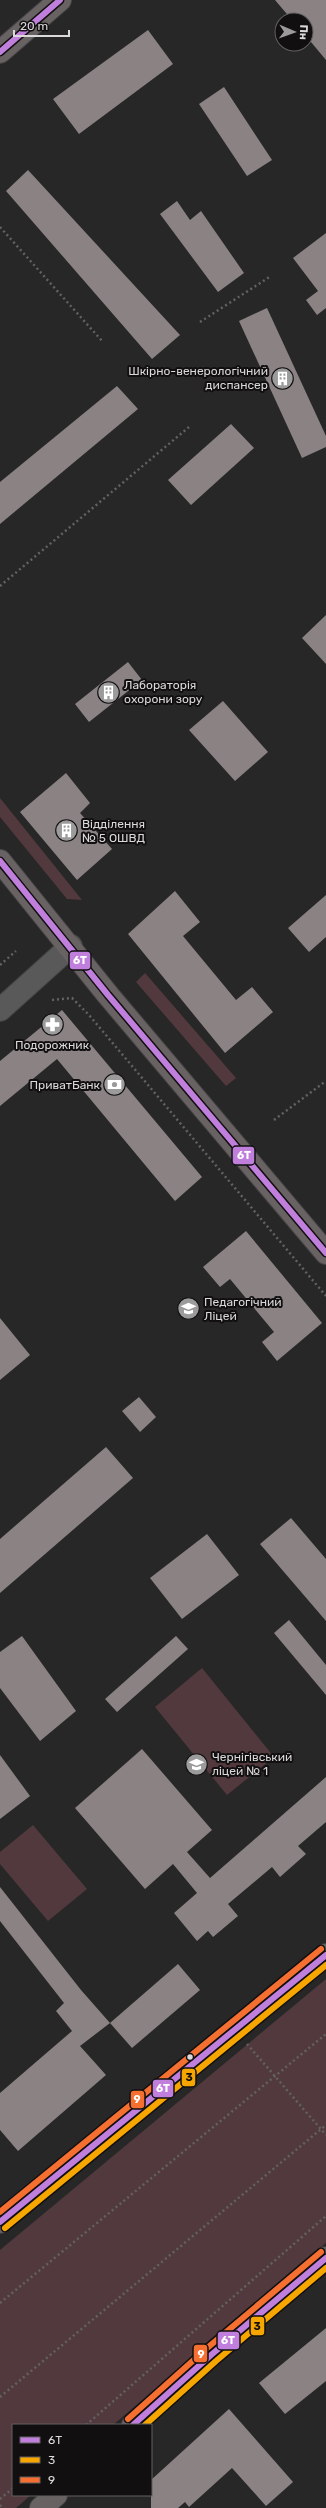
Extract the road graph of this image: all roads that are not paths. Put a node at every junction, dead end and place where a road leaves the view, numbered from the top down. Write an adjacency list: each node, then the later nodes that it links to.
1 (60, 0): 2 (main road)
2 (0, 52)
3 (0, 861): 4 (main road)
4 (71, 946): 5 (street); 6 (main road)
5 (0, 1010)
6 (326, 1253)
7 (326, 1955): 8 (main road)
8 (0, 2222)
9 (326, 2258): 10 (main road)
10 (134, 2424)
11 (55, 2496): 12 (main road)
12 (41, 2508)

